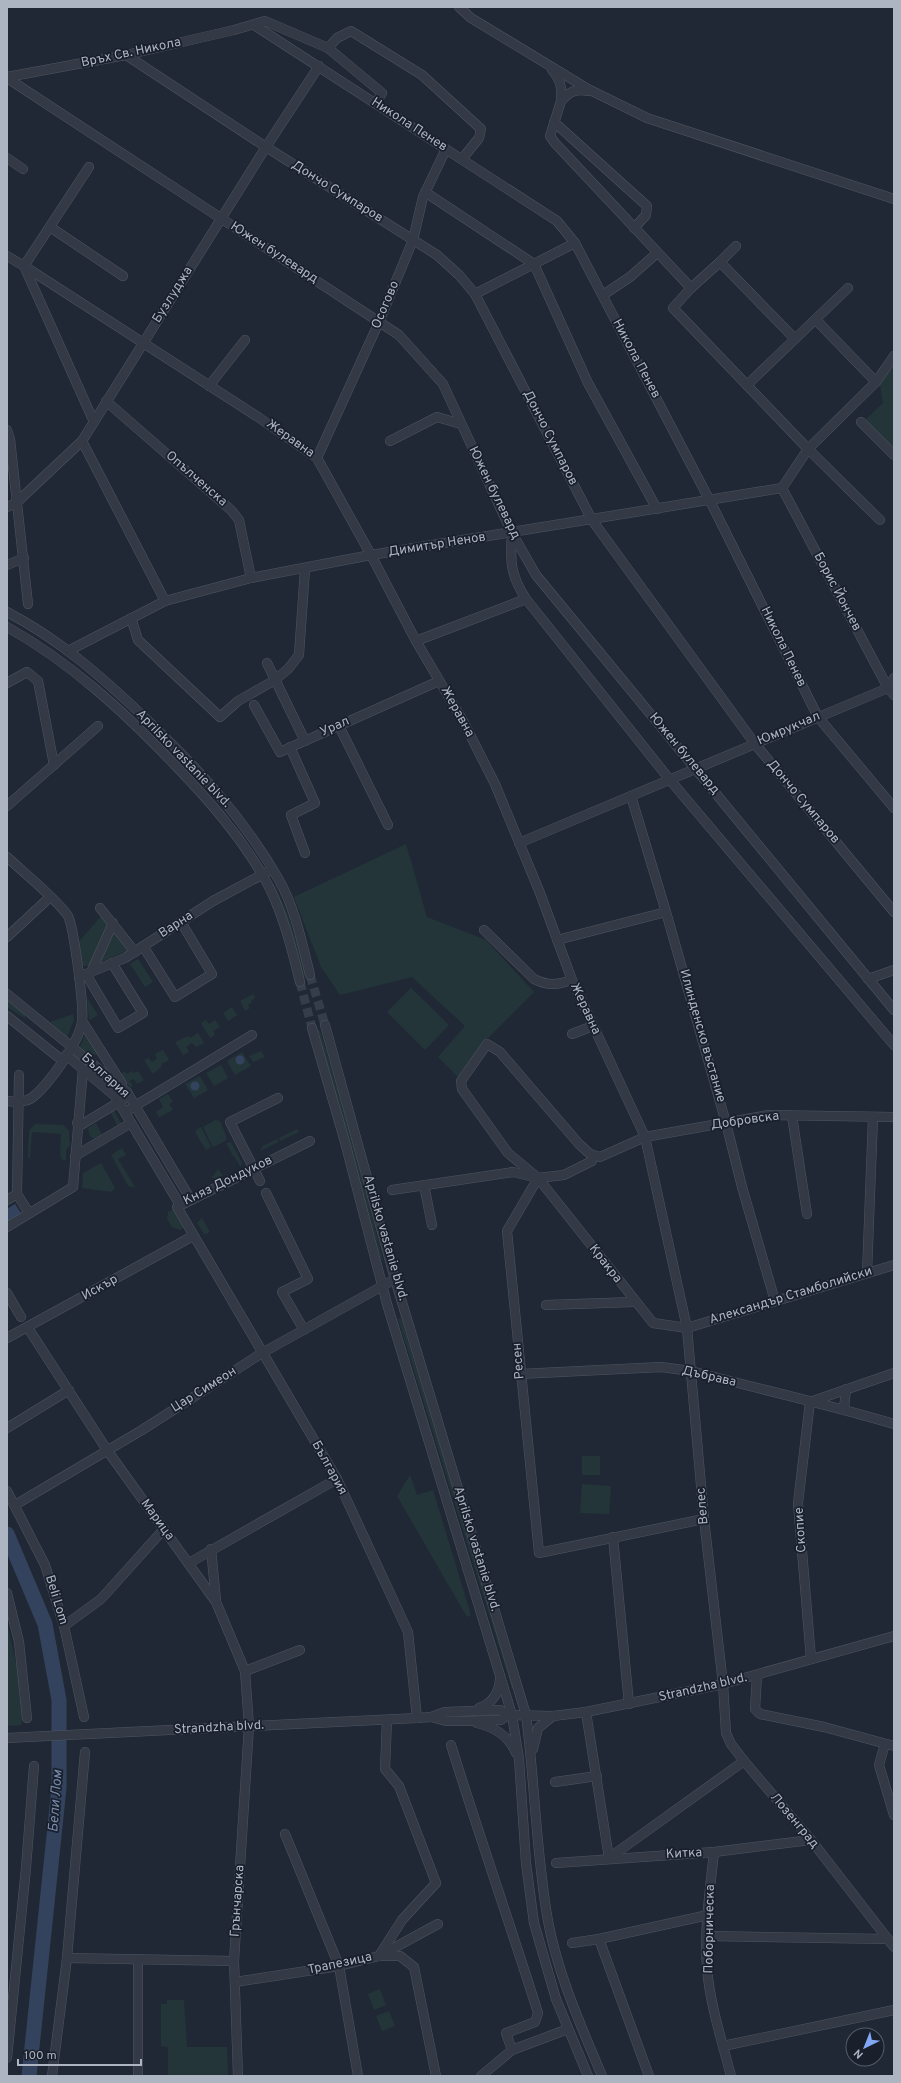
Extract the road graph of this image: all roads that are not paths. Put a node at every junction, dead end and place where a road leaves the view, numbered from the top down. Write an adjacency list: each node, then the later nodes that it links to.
1 (459, 7): 5 (street)
2 (254, 25): 3 (street, Връх Св. Никола); 4 (street, Връх Св. Никола); 6 (street, Никола Пенев)
3 (328, 48): 10 (street, Връх Св. Никола); 15 (street)
4 (126, 55): 7 (street, Връх Св. Никола); 12 (street, Дончо Сумпаров)
5 (546, 63): 8 (street); 9 (street)
6 (319, 66): 10 (street, Никола Пенев); 12 (street, Бузлуджа)
7 (7, 77): 20 (street, Южен булевард)
8 (592, 91): 9 (street); 19 (street)
9 (561, 101): 11 (street)
10 (376, 103): 13 (street, Никола Пенев)
11 (554, 122): 22 (street); 22 (street)
12 (266, 147): 20 (street, Бузлуджа); 23 (street, Дончо Сумпаров)
13 (446, 148): 15 (street, Никола Пенев); 18 (street, Осогово)
14 (7, 158): 17 (street)
15 (462, 159): 24 (street, Никола Пенев)
16 (89, 167): 21 (street)
17 (23, 169)
18 (425, 192): 23 (street, Осогово); 29 (street)
19 (894, 199)
20 (221, 219): 37 (street, Южен булевард); 40 (street, Бузлуджа)
21 (50, 227): 30 (street); 31 (street)
22 (634, 228): 26 (street)
23 (413, 240): 34 (street, Дончо Сумпаров); 37 (street, Осогово)
24 (575, 243): 29 (street); 35 (street, Никола Пенев)
25 (736, 246): 28 (street)
26 (657, 253): 32 (street); 35 (street)
27 (7, 256): 30 (street, Жеравна)
28 (720, 262): 32 (street); 38 (street)
29 (534, 264): 34 (street); 59 (street)
30 (24, 266): 40 (street, Жеравна); 46 (street)
31 (123, 276)
32 (691, 288): 43 (street)
33 (848, 288): 36 (street)
34 (475, 294): 60 (street, Дончо Сумпаров)
35 (603, 295): 56 (street, Никола Пенев)
36 (816, 320): 38 (street); 42 (street)
37 (379, 322): 48 (street, Южен булевард); 54 (street, Осогово)
38 (796, 339): 43 (street)
39 (245, 340): 44 (street)
40 (143, 343): 44 (street, Жеравна); 45 (street, Бузлуджа)
41 (894, 356): 42 (street)
42 (876, 382): 52 (street)
43 (747, 385): 52 (street)
44 (209, 386): 54 (street, Жеравна)
45 (106, 401): 46 (street, Бузлуджа); 67 (street, Опълченска)
46 (94, 422): 50 (street, Бузлуджа)
47 (861, 422): 53 (street)
48 (461, 424): 51 (street); 62 (street, Южен булевард)
49 (7, 430): 57 (street)
50 (82, 441): 57 (street, Бузлуджа); 69 (street)
51 (390, 441)
52 (808, 449): 55 (street); 61 (street)
53 (894, 455)
54 (317, 458): 63 (street, Жеравна)
55 (782, 488): 56 (street, Димитър Ненов); 81 (street, Борис Йончев)
56 (710, 501): 59 (street, Димитър Ненов); 83 (street, Никола Пенев)
57 (16, 502): 58 (street, Бузлуджа); 64 (street)
58 (7, 507)
59 (657, 509): 60 (street, Димитър Ненов)
60 (592, 520): 62 (street, Димитър Ненов); 87 (street, Дончо Сумпаров)
61 (880, 520)
62 (512, 533): 63 (street, Димитър Ненов); 68 (street); 90 (street, Южен булевард)
63 (371, 555): 66 (street, Димитър Ненов); 74 (street, Жеравна)
64 (24, 558): 65 (street); 70 (street)
65 (7, 565)
66 (305, 569): 67 (street, Димитър Ненов); 78 (street)
67 (251, 578): 69 (street, Димитър Ненов)
68 (526, 599): 74 (street); 91 (street)
69 (165, 601): 72 (street, Димитър Ненов)
70 (28, 604)
71 (7, 612): 75 (street, Aprilsko vastanie blvd.)
72 (133, 617): 75 (street, Димитър Ненов); 78 (street)
73 (7, 627): 100 (street, Aprilsko vastanie blvd.)
74 (416, 641): 79 (street, Жеравна)
75 (68, 651): 99 (street, Aprilsko vastanie blvd.)
76 (267, 663): 78 (street)
77 (894, 678): 81 (street)
78 (275, 680): 86 (street)
79 (439, 681): 85 (street, Урал); 96 (street, Жеравна)
80 (7, 683): 89 (street)
81 (891, 691): 83 (street, Юмрукчал)
82 (254, 704): 88 (street)
83 (818, 717): 87 (street, Юмрукчал); 94 (street, Никола Пенев)
84 (98, 726): 89 (street)
85 (339, 726): 86 (street, Урал); 95 (street)
86 (305, 741): 88 (street, Урал)
87 (755, 744): 90 (street, Юмрукчал); 104 (street, Дончо Сумпаров)
88 (290, 748): 97 (street)
89 (54, 765): 93 (street)
90 (693, 770): 91 (street, Юмрукчал); 116 (street, Южен булевард)
91 (673, 778): 92 (street); 129 (street)
92 (631, 796): 96 (street); 103 (street, Илинденско въстание)
93 (7, 806)
94 (894, 808)
95 (388, 825)
96 (519, 843): 109 (street, Жеравна)
97 (305, 853)
98 (7, 857): 101 (street)
99 (272, 870): 100 (street, Варна); 115 (street, Aprilsko vastanie blvd.)
100 (263, 875): 105 (street, Варна); 118 (street, Aprilsko vastanie blvd.)
101 (50, 897): 108 (street); 114 (street)
102 (100, 908): 106 (street)
103 (666, 912): 109 (street); 148 (street, Илинденско въстание)
104 (894, 912)
105 (181, 922): 110 (street, Варна); 110 (street)
106 (113, 923): 111 (street); 114 (street)
107 (484, 930): 117 (street)
108 (7, 937)
109 (557, 940): 117 (street, Жеравна)
110 (143, 946): 111 (street, Варна)
111 (135, 952): 112 (street, Варна)
112 (112, 963): 114 (street, Варна); 114 (street)
113 (894, 970): 116 (street)
114 (85, 974): 122 (street)
115 (310, 975)
116 (868, 979): 120 (street, Южен булевард)
117 (572, 980): 124 (street, Жеравна)
118 (300, 982)
119 (7, 994): 130 (street, България)
120 (894, 1010)
121 (7, 1016): 132 (street, България)
122 (82, 1021): 130 (street); 133 (street)
123 (325, 1025): 170 (street, Aprilsko vastanie blvd.)
124 (593, 1026): 126 (street); 149 (street, Жеравна)
125 (312, 1028): 171 (street, Aprilsko vastanie blvd.)
126 (572, 1034)
127 (252, 1035): 141 (street)
128 (487, 1044): 149 (street, Добровска); 154 (street, Кракра)
129 (894, 1044)
130 (72, 1046): 131 (street, България); 132 (street)
131 (82, 1054): 133 (street); 136 (street, България)
132 (64, 1058): 134 (street, България); 139 (street)
133 (106, 1058): 136 (street)
134 (83, 1069): 140 (street, България); 146 (street)
135 (19, 1075): 139 (street)
136 (128, 1094): 140 (street); 141 (street, България)
137 (278, 1098): 153 (street)
138 (7, 1101): 139 (street)
139 (18, 1102): 159 (street)
140 (119, 1102): 142 (street, България); 146 (street)
141 (135, 1106): 142 (street); 161 (street, България)
142 (125, 1112): 147 (street, България)
143 (792, 1116): 144 (street, Добровска); 148 (street, Добровска); 164 (street)
144 (873, 1117): 145 (street, Добровска); 169 (street)
145 (894, 1117)
146 (77, 1123): 151 (street)
147 (131, 1123): 151 (street); 162 (street, България)
148 (726, 1123): 149 (street, Добровска); 173 (street, Илинденско въстание)
149 (646, 1137): 178 (street, Жеравна)
150 (310, 1141): 153 (street, Княз Дондуков)
151 (75, 1156): 163 (street)
152 (592, 1161): 154 (street)
153 (254, 1169): 155 (street); 161 (street, Княз Дондуков)
154 (538, 1178): 156 (street); 174 (street, Кракра); 184 (street, Ресен)
155 (260, 1181)
156 (424, 1185): 157 (street); 165 (street)
157 (392, 1190)
158 (266, 1193): 179 (street)
159 (17, 1194): 160 (street); 163 (street)
160 (7, 1200)
161 (191, 1200): 162 (street, Княз Дондуков)
162 (180, 1205): 167 (street, Княз Дондуков)
163 (29, 1214): 166 (street)
164 (807, 1214)
165 (432, 1225)
166 (7, 1227)
167 (193, 1236): 177 (street, Искър); 181 (street, България)
168 (894, 1265): 169 (street, Александър Стамболийски)
169 (867, 1273): 173 (street, Александър Стамболийски)
170 (395, 1278): 171 (street, Цар Симеон); 214 (street, Aprilsko vastanie blvd.)
171 (382, 1286): 179 (street, Цар Симеон); 207 (street, Aprilsko vastanie blvd.)
172 (7, 1293): 176 (street)
173 (775, 1301): 178 (street, Александър Стамболийски)
174 (634, 1302): 175 (street); 178 (street, Кракра)
175 (546, 1305)
176 (22, 1317)
177 (28, 1328): 180 (street, Искър); 186 (street, Марица)
178 (687, 1328): 182 (street, Велес)
179 (304, 1330): 181 (street, Цар Симеон)
180 (7, 1338)
181 (262, 1353): 191 (street, Цар Симеон); 192 (street, България)
182 (691, 1371): 184 (street, Дъбрава); 187 (street, Дъбрава); 195 (street, Велес)
183 (894, 1373): 185 (street)
184 (520, 1374): 197 (street, Ресен)
185 (846, 1389): 187 (street); 188 (street)
186 (69, 1390): 190 (street); 191 (street, Марица)
187 (810, 1402): 188 (street, Дъбрава); 205 (street, Скопие)
188 (844, 1409): 189 (street, Дъбрава)
189 (894, 1424)
190 (7, 1428)
191 (107, 1450): 194 (street, Цар Симеон); 196 (street, Марица)
192 (337, 1479): 198 (street); 219 (street, България)
193 (7, 1491): 194 (street, Beli Lom)
194 (15, 1505): 202 (street, Beli Lom)
195 (704, 1519): 197 (street); 209 (street, Велес)
196 (164, 1529): 199 (street, Марица); 202 (street)
197 (613, 1537): 210 (street)
198 (211, 1549): 199 (street); 201 (street)
199 (188, 1563): 201 (street, Марица)
200 (7, 1593): 218 (street)
201 (216, 1602): 206 (street, Марица)
202 (64, 1626): 216 (street, Beli Lom)
203 (894, 1636): 205 (street, Strandzha blvd.)
204 (300, 1650): 206 (street)
205 (811, 1658): 208 (street, Strandzha blvd.)
206 (244, 1671): 222 (street, Марица)
207 (500, 1675): 211 (street); 213 (street, Aprilsko vastanie blvd.)
208 (756, 1675): 209 (street, Strandzha blvd.); 224 (street)
209 (723, 1684): 210 (street, Strandzha blvd.); 229 (street, Лозенград)
210 (630, 1704): 212 (street, Strandzha blvd.)
211 (474, 1710): 213 (street, Strandzha blvd.); 217 (street, Strandzha blvd.)
212 (586, 1712): 215 (street, Strandzha blvd.); 231 (street)
213 (510, 1715): 214 (street, Strandzha blvd.); 221 (street, Strandzha blvd.); 228 (street, Aprilsko vastanie blvd.)
214 (526, 1716): 215 (street, Strandzha blvd.); 227 (street, Aprilsko vastanie blvd.)
215 (553, 1716): 227 (street)
216 (84, 1717)
217 (431, 1717): 219 (street, Strandzha blvd.); 221 (street, Strandzha blvd.)
218 (27, 1718)
219 (417, 1718): 220 (street, Strandzha blvd.)
220 (387, 1720): 222 (street, Strandzha blvd.); 247 (street)
221 (468, 1721): 228 (street)
222 (249, 1726): 223 (street, Strandzha blvd.); 250 (street, Грънчарска)
223 (7, 1738)
224 (890, 1745): 233 (street)
225 (451, 1746): 256 (street)
226 (85, 1752): 248 (street)
227 (531, 1756): 265 (street, Aprilsko vastanie blvd.)
228 (519, 1760): 254 (street, Aprilsko vastanie blvd.)
229 (744, 1761): 235 (street, Лозенград); 237 (street)
230 (34, 1766): 246 (street)
231 (597, 1776): 232 (street); 237 (street)
232 (554, 1782)
233 (894, 1815)
234 (285, 1834): 251 (street)
235 (811, 1840): 236 (street, Китка); 243 (street, Лозенград)
236 (714, 1852): 237 (street, Китка); 239 (street, Поборническа)
237 (609, 1858): 238 (street, Китка)
238 (556, 1862)
239 (708, 1915): 241 (street, Поборническа); 242 (street)
240 (438, 1924): 247 (street, Трапезица)
241 (708, 1936): 243 (street); 255 (street, Поборническа)
242 (599, 1939): 244 (street); 266 (street)
243 (888, 1939): 245 (street, Лозенград)
244 (572, 1943)
245 (894, 1947)
246 (12, 1956): 257 (street)
247 (378, 1956): 251 (street, Трапезица); 262 (street)
248 (67, 1958): 249 (street); 258 (street)
249 (138, 1959): 250 (street); 259 (street)
250 (234, 1960): 252 (street, Грънчарска)
251 (339, 1966): 252 (street, Трапезица); 261 (street)
252 (234, 1982): 260 (street, Грънчарска)
253 (894, 2010): 255 (street)
254 (568, 2029): 256 (street); 264 (street, Aprilsko vastanie blvd.)
255 (723, 2046): 267 (street, Поборническа)
256 (512, 2050): 263 (street)
257 (7, 2058)
258 (52, 2076)
259 (138, 2076)
260 (238, 2076)
261 (358, 2076)
262 (436, 2076)
263 (481, 2076)
264 (588, 2076)
265 (602, 2076)
266 (649, 2076)
267 (731, 2076)

